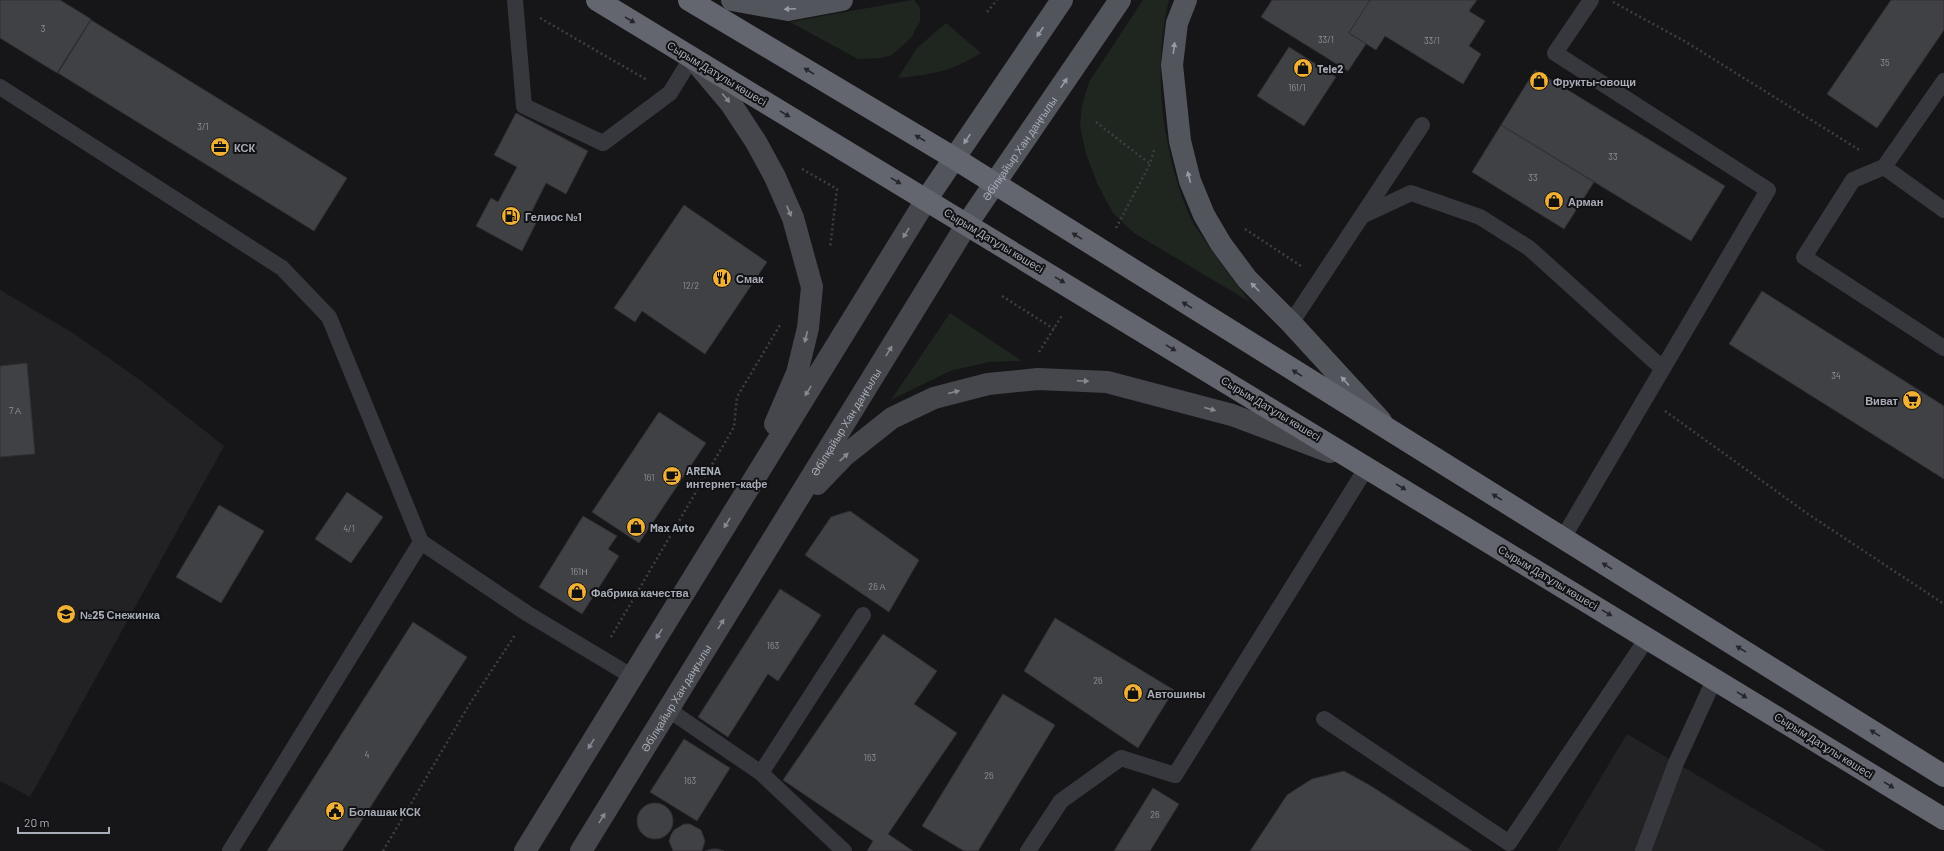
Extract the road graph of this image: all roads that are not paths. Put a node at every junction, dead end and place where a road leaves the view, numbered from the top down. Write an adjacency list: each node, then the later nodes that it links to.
1 (515, 0): 10 (lane)
2 (597, 0): 10 (highway, Сырым Датұлы көшесі, one-way to 10)
3 (689, 0): 14 (highway, one-way to 3)
4 (732, 0): 5 (main road, one-way to 4)
5 (842, 0)
6 (1062, 0): 14 (main road, one-way to 14)
7 (1120, 0): 16 (main road, Әбілқайыр Хан даңғылы, one-way to 7)
8 (1186, 0): 21 (main road, one-way to 8)
9 (1591, 0): 23 (lane)
10 (692, 57): 17 (highway, Сырым Датұлы көшесі, one-way to 17); 26 (main road, one-way to 26)
11 (1944, 81): 15 (lane)
12 (0, 87): 29 (lane)
13 (1422, 125): 19 (lane)
14 (954, 158): 16 (highway); 17 (main road)
15 (1884, 167): 18 (lane); 22 (lane)
16 (994, 185): 20 (main road, Әбілқайыр Хан даңғылы); 24 (highway, one-way to 16)
17 (926, 200): 20 (highway, Сырым Датұлы көшесі); 26 (main road, one-way to 26)
18 (1944, 210)
19 (1362, 216): 21 (lane); 23 (lane)
20 (967, 224): 25 (highway, Сырым Датұлы көшесі, one-way to 25); 27 (main road, Әбілқайыр Хан даңғылы, one-way to 20)
21 (1291, 323): 24 (main road, one-way to 21)
22 (1944, 348)
23 (1662, 368): 28 (lane)
24 (1390, 431): 28 (highway, one-way to 24)
25 (1367, 467): 27 (main road, one-way to 25); 31 (highway, Сырым Датұлы көшесі, one-way to 31); 43 (lane)
26 (748, 490): 32 (main road, one-way to 32)
27 (788, 515): 34 (main road, Әбілқайыр Хан даңғылы, one-way to 27)
28 (1562, 538): 37 (highway, one-way to 28)
29 (421, 542): 32 (lane); 39 (lane)
30 (863, 615): 36 (lane)
31 (1648, 637): 33 (highway, Сырым Датұлы көшесі); 35 (lane)
32 (633, 677): 40 (main road, one-way to 40)
33 (1715, 678): 38 (highway, Сырым Датұлы көшесі, one-way to 38); 44 (lane)
34 (669, 710): 36 (lane); 41 (main road, Әбілқайыр Хан даңғылы, one-way to 34)
35 (1324, 719)
36 (761, 773): 42 (lane)
37 (1944, 776)
38 (1944, 819)
39 (230, 851)
40 (526, 851)
41 (582, 851)
42 (844, 851)
43 (1028, 851)
44 (1643, 851)

